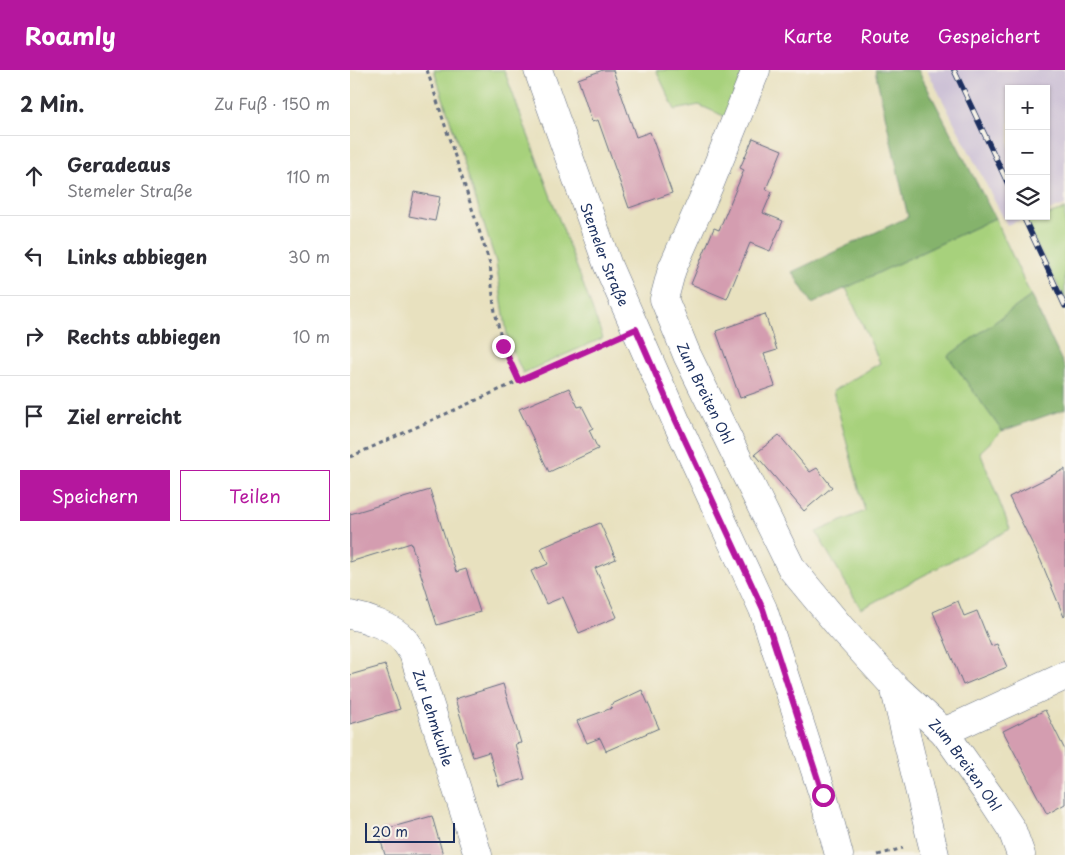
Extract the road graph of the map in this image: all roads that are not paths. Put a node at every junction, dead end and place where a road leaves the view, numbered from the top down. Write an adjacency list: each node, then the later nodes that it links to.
1 (538, 70): 8 (street, Stemeler Straße)
2 (756, 70): 5 (street, Zum Breiten Ohl)
3 (350, 615): 7 (street, Zur Lehmkuhle)
4 (1065, 676): 6 (street)
5 (894, 686): 6 (street, Zum Breiten Ohl); 9 (street, Zum Breiten Ohl)
6 (944, 732): 10 (street, Zum Breiten Ohl)
7 (478, 855)
8 (839, 855)
9 (935, 855)
10 (1021, 855)

